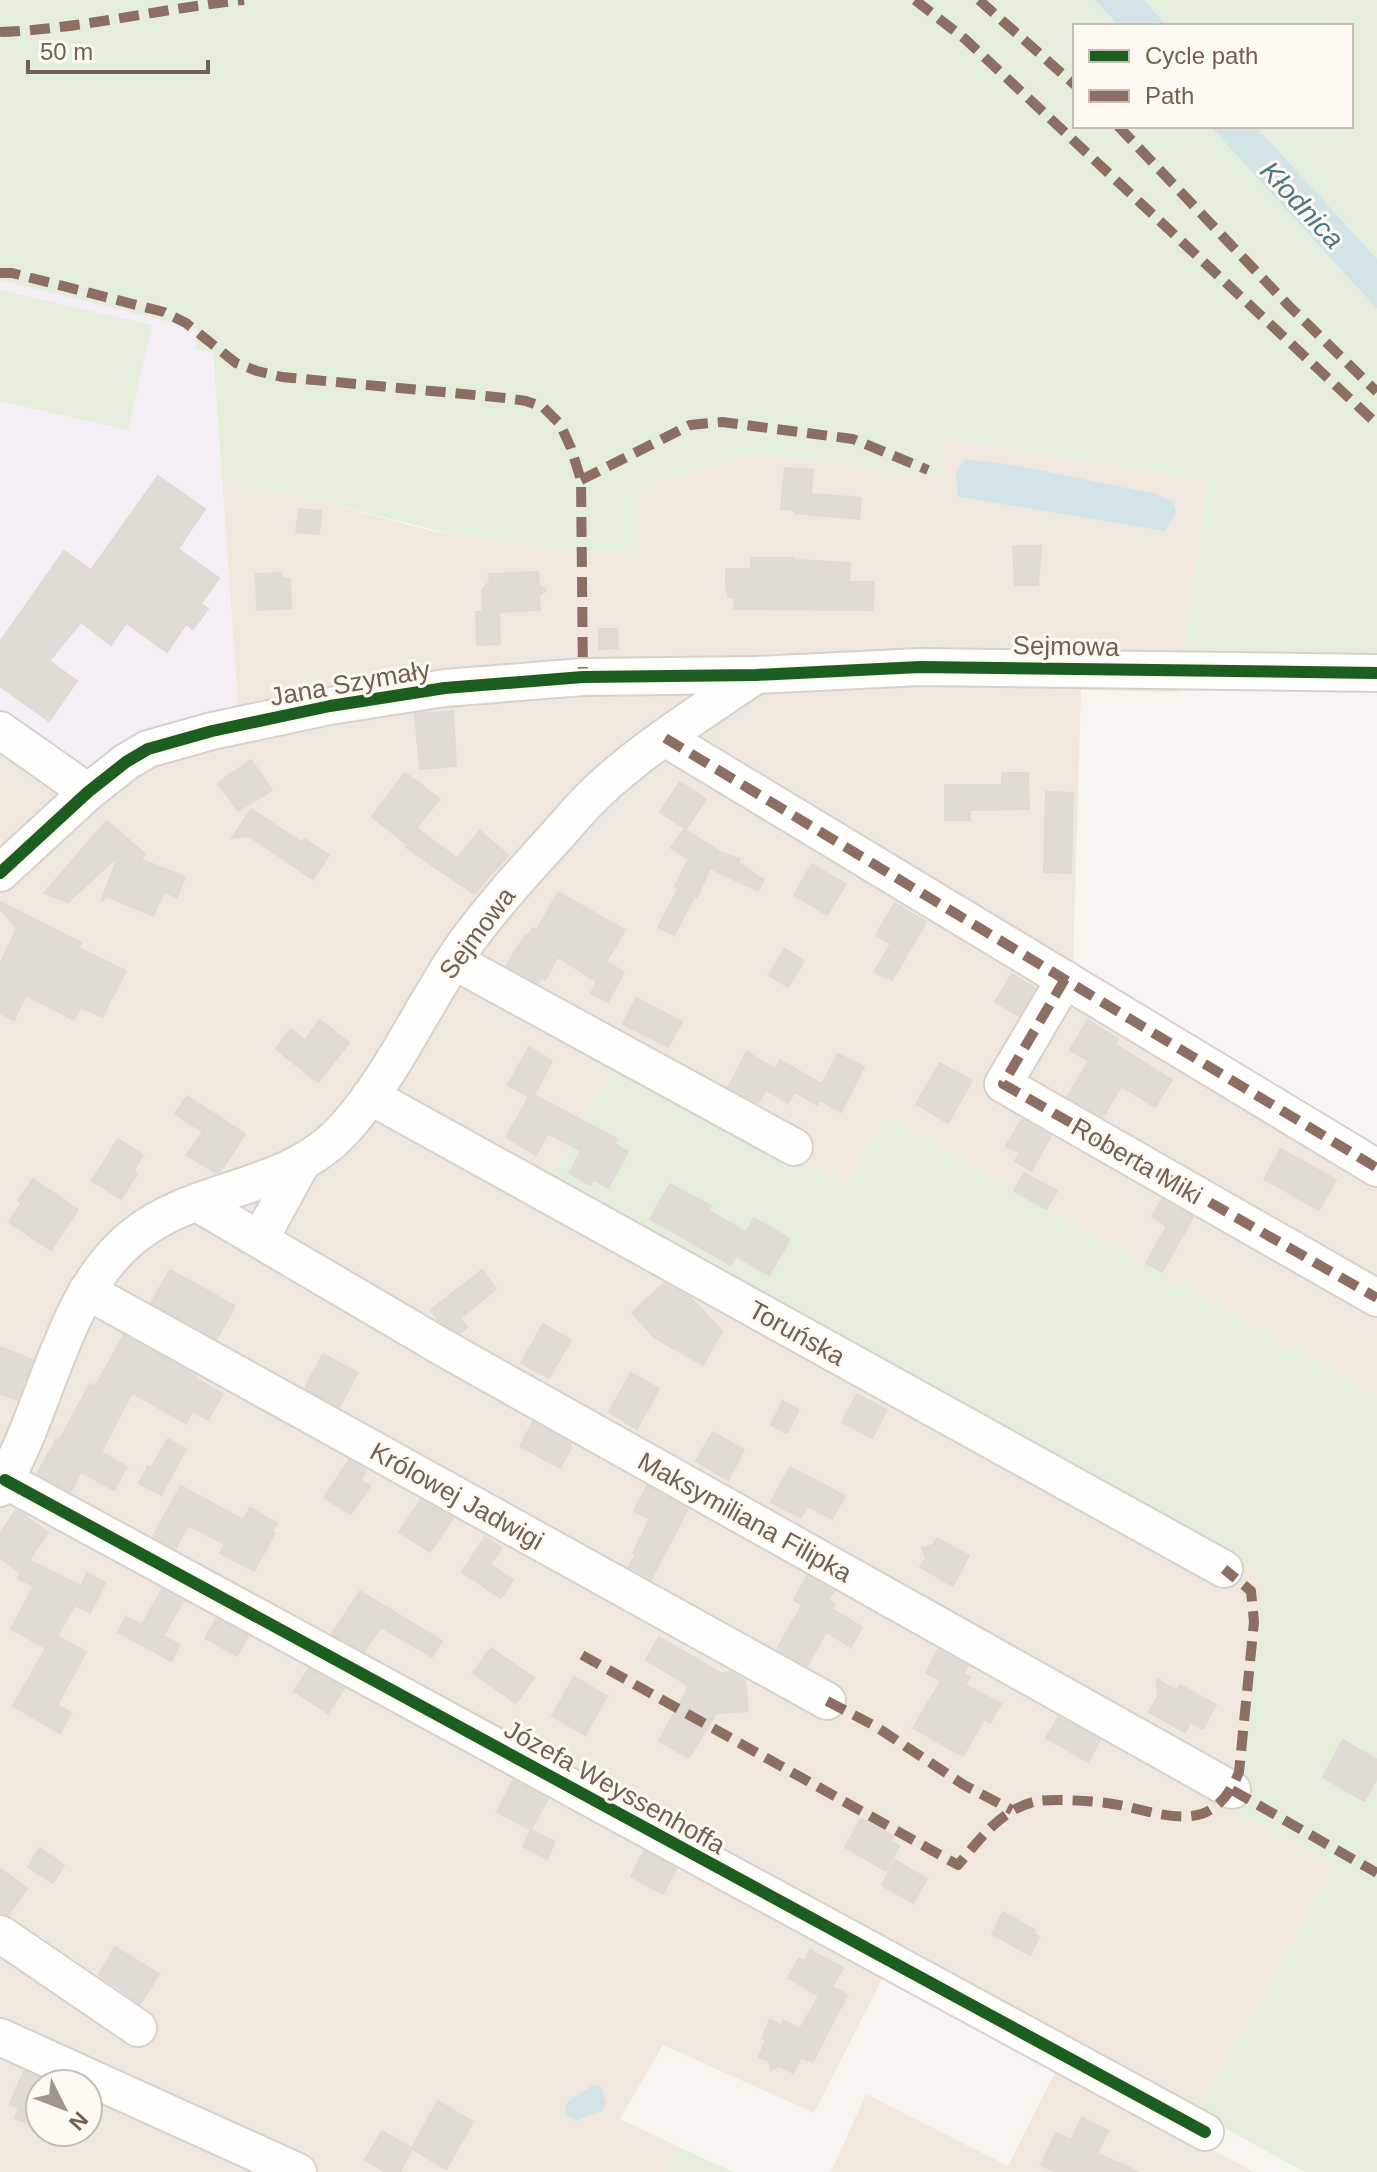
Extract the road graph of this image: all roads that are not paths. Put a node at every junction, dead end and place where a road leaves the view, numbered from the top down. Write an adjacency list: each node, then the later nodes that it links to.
1 (1377, 673): 2 (street, Sejmowa)
2 (756, 675): 4 (street, Sejmowa); 5 (street, Jana Szymały)
3 (0, 730): 5 (street)
4 (665, 738): 7 (street, Sejmowa); 8 (street)
5 (88, 792): 6 (street, Jana Szymały)
6 (0, 873)
7 (454, 961): 9 (street, Sejmowa); 10 (street)
8 (1065, 979): 12 (street); 16 (street, Roberta Miki)
9 (370, 1096): 11 (street, Sejmowa); 18 (street, Toruńska)
10 (794, 1147)
11 (301, 1164): 13 (street, Sejmowa); 14 (street)
12 (1377, 1168)
13 (197, 1203): 14 (street, Maksymiliana Filipka); 15 (street, Sejmowa)
14 (260, 1239): 20 (street, Maksymiliana Filipka)
15 (87, 1291): 17 (street, Sejmowa); 19 (street, Królowej Jadwigi)
16 (1377, 1298)
17 (2, 1484): 24 (street, Józefa Weyssenhoffa)
18 (1224, 1569)
19 (827, 1701)
20 (1232, 1790)
21 (0, 1934): 22 (street)
22 (138, 2028)
23 (0, 2037): 25 (street)
24 (1205, 2132)
25 (298, 2172)

